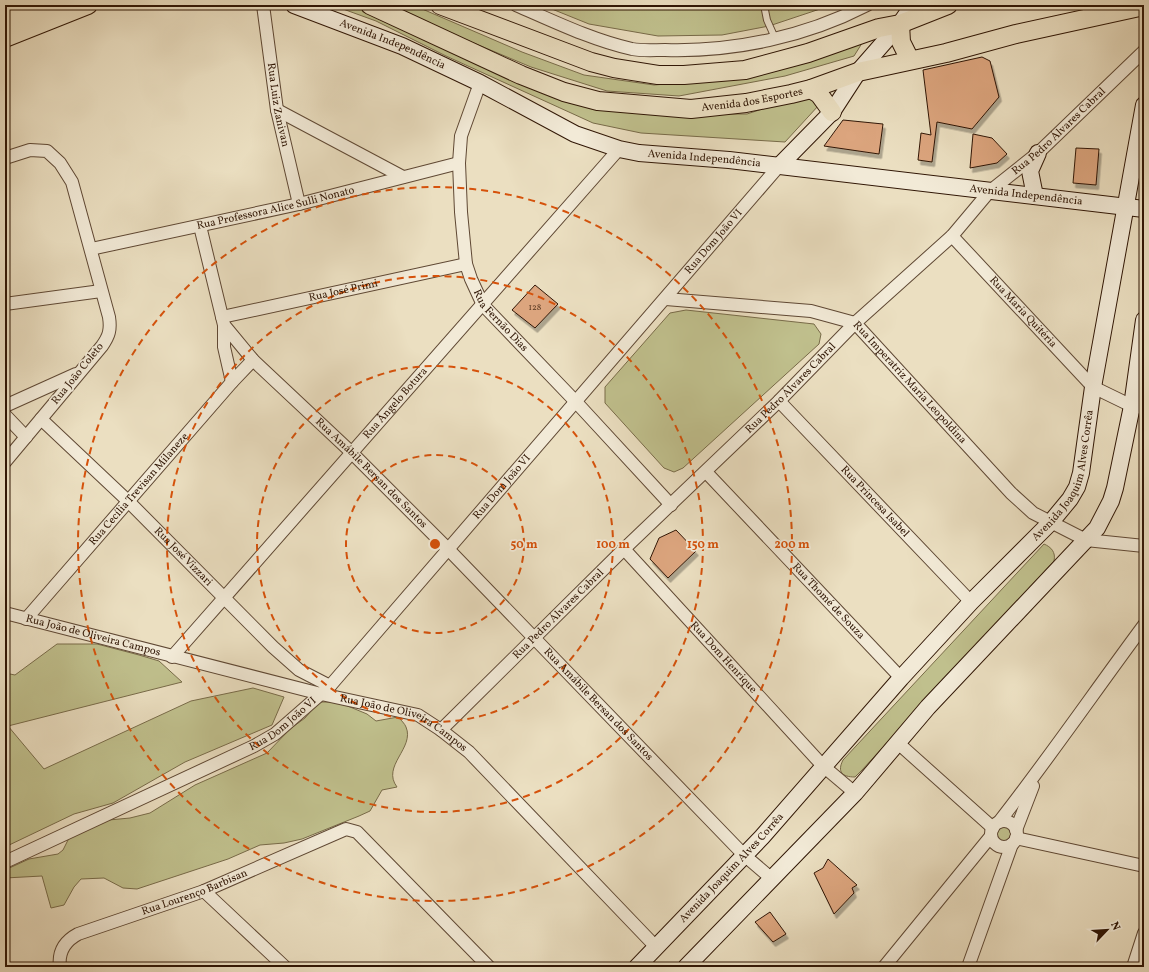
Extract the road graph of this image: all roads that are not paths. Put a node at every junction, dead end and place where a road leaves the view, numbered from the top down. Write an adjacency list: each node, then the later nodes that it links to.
1 (45, 5): 13 (main road)
2 (88, 5): 15 (main road)
3 (263, 5): 23 (street, Rua Luiz Zanivan)
4 (294, 5): 20 (main road, Avenida Independência)
5 (370, 5): 21 (main road, Avenida dos Esportes)
6 (440, 5): 14 (main road)
7 (516, 5): 16 (street)
8 (764, 5): 16 (lane)
9 (867, 5): 16 (street)
10 (913, 5): 14 (main road, Rua Dom João VI)
11 (948, 5): 14 (main road)
12 (1144, 6): 18 (main road, Avenida dos Esportes)
13 (5, 20)
14 (900, 24): 18 (main road); 19 (main road, Rua Dom João VI)
15 (5, 38)
16 (775, 38)
17 (1144, 51): 26 (street, Rua Pedro Álvares Cabral)
18 (910, 60): 19 (main road, Avenida dos Esportes)
19 (858, 72): 21 (main road, Avenida dos Esportes); 24 (main road, Rua Dom João VI)
20 (480, 83): 25 (main road, Avenida Independência); 28 (street, Rua Fernão Dias)
21 (811, 89): 24 (main road)
22 (1144, 105): 34 (main road, Avenida Joaquim Alves Corrêa)
23 (277, 110): 30 (street); 33 (street, Rua Luiz Zanivan)
24 (832, 112): 29 (main road, Rua Dom João VI)
25 (619, 149): 29 (main road, Avenida Independência); 43 (street, Rua Ângelo Botura)
26 (1038, 153): 31 (street, Rua Pedro Álvares Cabral); 32 (main road)
27 (5, 158): 38 (street, Rua João Coleto)
28 (459, 163): 30 (street, Rua Professora Alice Sulli Nonato); 39 (street, Rua Fernão Dias)
29 (779, 166): 31 (main road, Avenida Independência); 41 (street, Rua Dom João VI)
30 (403, 177): 33 (street, Rua Professora Alice Sulli Nonato)
31 (989, 192): 32 (main road, Avenida Independência); 37 (street, Rua Pedro Álvares Cabral)
32 (1035, 196): 34 (main road, Avenida Independência)
33 (299, 204): 36 (street, Rua Professora Alice Sulli Nonato)
34 (1125, 206): 35 (main road, Avenida Independência); 50 (main road, Avenida Joaquim Alves Corrêa)
35 (1144, 209)
36 (200, 226): 38 (street, Rua Professora Alice Sulli Nonato); 45 (street)
37 (952, 236): 46 (street, Rua Pedro Álvares Cabral); 50 (street, Rua Maria Quitéria)
38 (91, 249): 40 (street, Rua João Coleto)
39 (466, 264): 43 (street, Rua Fernão Dias); 45 (street, Rua José Primi)
40 (101, 291): 42 (street); 48 (street, Rua João Coleto)
41 (666, 299): 46 (street, Rua Imperatriz Maria Leopoldina); 52 (street, Rua Dom João VI)
42 (5, 304)
43 (483, 305): 52 (street, Rua Fernão Dias); 58 (street, Rua Ângelo Botura)
44 (1144, 320): 54 (main road)
45 (223, 321): 47 (street, Rua Amábile Bersan dos Santos); 49 (street)
46 (855, 323): 51 (street, Rua Pedro Álvares Cabral); 63 (street, Rua Imperatriz Maria Leopoldina)
47 (253, 360): 49 (street, Rua Cecília Trevisan Milaneze); 58 (street, Rua Amábile Bersan dos Santos)
48 (79, 373): 53 (street); 56 (street, Rua João Coleto)
49 (232, 382): 61 (street, Rua Cecília Trevisan Milaneze)
50 (1093, 387): 54 (street); 63 (main road, Avenida Joaquim Alves Corrêa)
51 (779, 401): 60 (street, Rua Pedro Álvares Cabral); 69 (street, Rua Princesa Isabel)
52 (576, 402): 62 (street, Rua Fernão Dias); 67 (street, Rua Dom João VI)
53 (5, 406)
54 (1138, 407): 64 (main road)
55 (5, 415): 57 (street)
56 (42, 419): 57 (street, Rua João Coleto); 61 (street, Rua José Vizzari)
57 (26, 437): 59 (street, Rua João Coleto)
58 (351, 452): 67 (street, Rua Amábile Bersan dos Santos); 68 (street, Rua Ângelo Botura)
59 (5, 462)
60 (706, 472): 62 (street, Rua Pedro Álvares Cabral); 75 (street, Rua Thomé de Souza)
61 (129, 502): 68 (street, Rua José Vizzari); 71 (street, Rua Cecília Trevisan Milaneze)
62 (671, 505): 66 (street, Rua Pedro Álvares Cabral)
63 (1051, 522): 64 (street, Rua Imperatriz Maria Leopoldina); 69 (main road, Avenida Joaquim Alves Corrêa)
64 (1086, 540): 65 (street); 78 (main road)
65 (1144, 546)
66 (624, 549): 73 (street, Rua Pedro Álvares Cabral); 79 (street, Rua Dom Henrique)
67 (449, 550): 73 (street, Rua Amábile Bersan dos Santos); 76 (street, Rua Dom João VI)
68 (223, 598): 74 (street, Rua Ângelo Botura); 76 (street, Rua José Vizzari)
69 (971, 602): 75 (main road, Avenida Joaquim Alves Corrêa)
70 (5, 613): 71 (street, Rua João de Oliveira Campos)
71 (26, 619): 74 (street, Rua João de Oliveira Campos)
72 (1144, 625): 80 (street)
73 (534, 638): 77 (street, Rua Pedro Álvares Cabral); 84 (street, Rua Amábile Bersan dos Santos)
74 (172, 657): 76 (street, Rua João de Oliveira Campos)
75 (901, 678): 79 (main road, Avenida Joaquim Alves Corrêa)
76 (326, 690): 77 (street, Rua João de Oliveira Campos); 85 (street, Rua Dom João VI)
77 (441, 730): 90 (street, Rua João de Oliveira Campos)
78 (898, 743): 81 (main road); 82 (street)
79 (823, 766): 81 (street); 84 (main road, Avenida Joaquim Alves Corrêa)
80 (1037, 773): 82 (street); 83 (street)
81 (855, 793): 87 (main road)
82 (994, 829): 83 (street); 83 (street); 96 (street)
83 (1014, 837): 86 (street); 97 (street)
84 (744, 855): 87 (street, Rua Amábile Bersan dos Santos); 90 (main road, Avenida Joaquim Alves Corrêa)
85 (5, 862)
86 (1144, 866)
87 (771, 878): 95 (main road)
88 (204, 891): 91 (street, Rua Lourenço Barbisan); 92 (street); 93 (street, Rua Lourenço Barbisan)
89 (1144, 933): 98 (street)
90 (656, 947): 94 (main road, Avenida Joaquim Alves Corrêa)
91 (60, 967)
92 (285, 967)
93 (489, 967)
94 (637, 967)
95 (686, 967)
96 (884, 967)
97 (968, 967)
98 (1133, 967)

